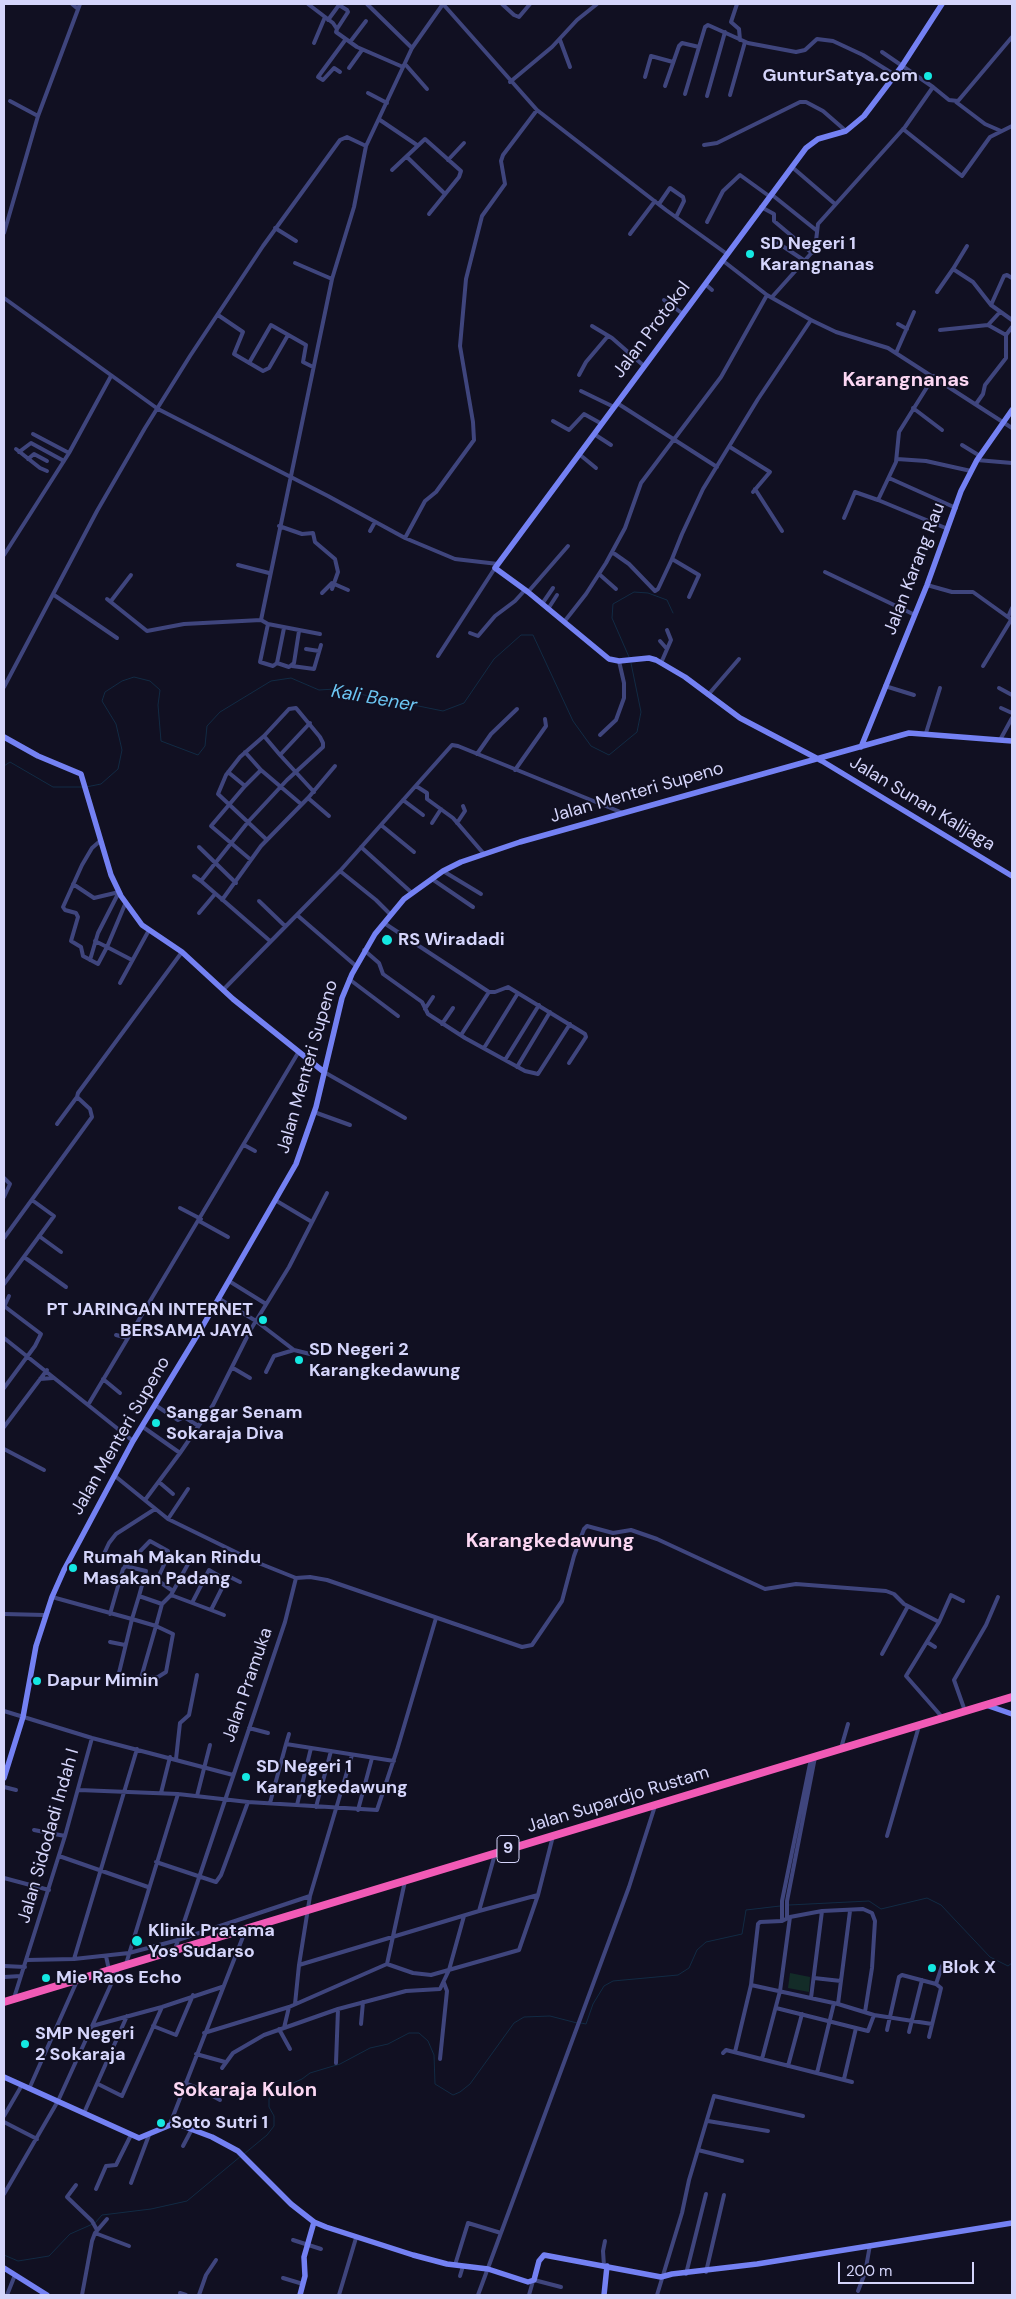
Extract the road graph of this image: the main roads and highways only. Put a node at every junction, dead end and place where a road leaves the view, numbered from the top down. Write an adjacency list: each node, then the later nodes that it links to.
1 (1012, 1697): 2 (highway, Jalan Supardjo Rustam / 9)
2 (4, 2002)

